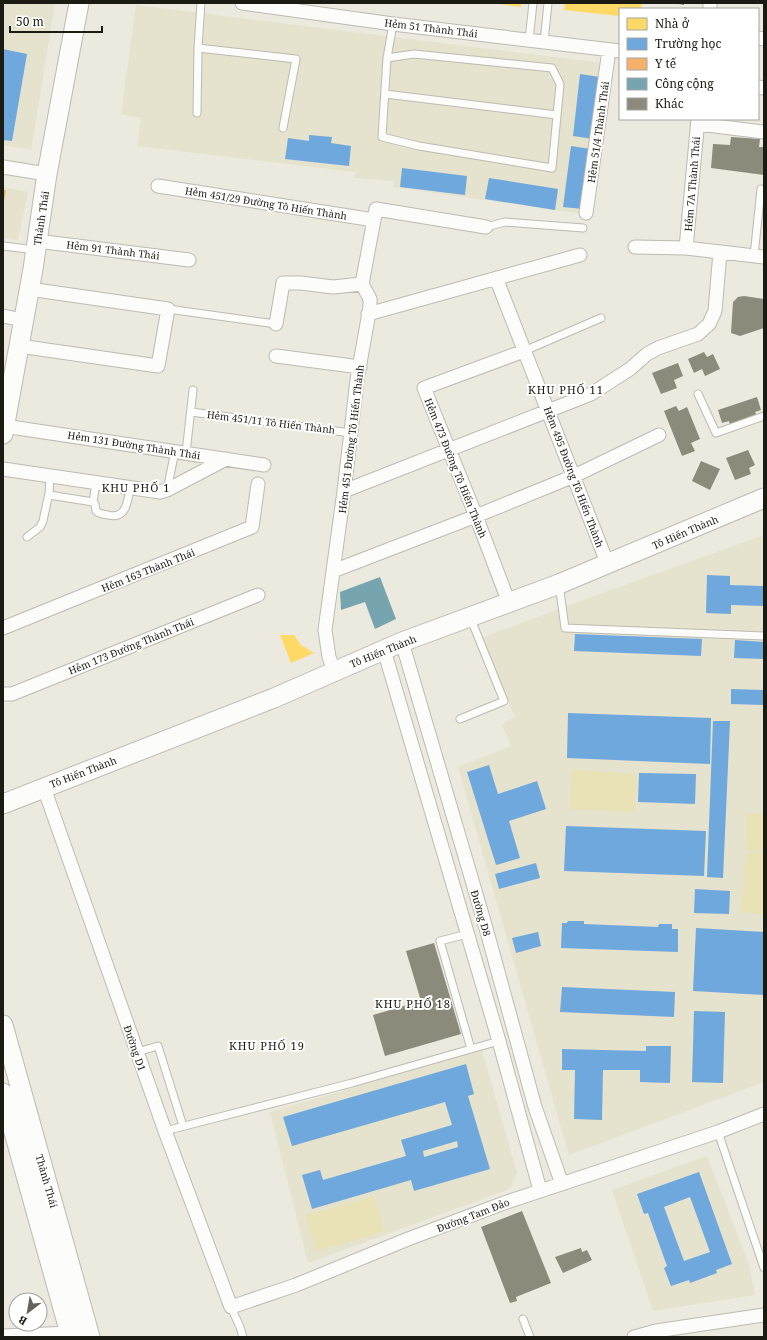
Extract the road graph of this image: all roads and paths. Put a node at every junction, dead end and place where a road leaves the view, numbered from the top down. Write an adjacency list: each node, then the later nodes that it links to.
1 (79, 3): 19 (main road, Thành Thái)
2 (201, 3): 9 (lane)
3 (242, 3): 6 (street, Hẻm 51 Thành Thái)
4 (533, 3): 7 (lane)
5 (548, 3): 8 (lane)
6 (393, 24): 7 (street, Hẻm 51 Thành Thái); 11 (lane)
7 (529, 40): 8 (street, Hẻm 51 Thành Thái)
8 (544, 42): 10 (street, Hẻm 51 Thành Thái)
9 (198, 48): 13 (lane); 16 (lane)
10 (615, 51): 22 (street, Hẻm 51/4 Thành Thái)
11 (387, 58): 12 (lane); 14 (lane)
12 (385, 94): 14 (lane); 14 (lane)
13 (197, 113)
14 (557, 115)
15 (698, 121): 17 (street); 29 (street, Hẻm 7A Thành Thái)
16 (283, 128)
17 (764, 132)
18 (3, 167): 19 (street)
19 (48, 174): 26 (main road, Thành Thái)
20 (158, 186): 23 (street, Hẻm 451/29 Đường Tô Hiến Thành)
21 (761, 189): 32 (lane)
22 (586, 213)
23 (374, 214): 24 (street, Hẻm 451/29 Đường Tô Hiến Thành); 35 (street)
24 (486, 227): 25 (lane)
25 (582, 228)
26 (36, 245): 27 (lane); 33 (street, Hẻm 91 Thành Thái); 36 (main road, Thành Thái)
27 (3, 246)
28 (634, 247): 29 (street)
29 (686, 248): 30 (street)
30 (720, 252): 32 (street); 49 (street)
31 (580, 255): 34 (street)
32 (759, 257)
33 (189, 260)
34 (496, 278): 38 (street); 44 (street, Hẻm 495 Đường Tô Hiến Thành)
35 (362, 284): 38 (street, Hẻm 451 Đường Tô Hiến Thành); 42 (street)
36 (29, 289): 37 (street); 41 (main road, Thành Thái)
37 (168, 309): 42 (lane); 43 (street)
38 (368, 314): 46 (street, Hẻm 451 Đường Tô Hiến Thành)
39 (3, 316): 41 (street)
40 (601, 318): 44 (lane)
41 (23, 320): 43 (main road, Thành Thái)
42 (276, 324)
43 (19, 346): 52 (main road, Thành Thái)
44 (524, 351): 49 (street, Hẻm 495 Đường Tô Hiến Thành); 55 (street, Hẻm 473 Đường Tô Hiến Thành)
45 (276, 356): 46 (street)
46 (360, 367): 53 (street, Hẻm 451 Đường Tô Hiến Thành)
47 (193, 390): 50 (lane)
48 (698, 394): 51 (lane)
49 (548, 411): 55 (street); 61 (street, Hẻm 495 Đường Tô Hiến Thành)
50 (191, 412): 53 (lane, Hẻm 451/11 Tô Hiến Thành); 56 (lane)
51 (764, 416)
52 (4, 430): 56 (street, Hẻm 131 Đường Thành Thái)
53 (351, 433): 66 (street, Hẻm 451 Đường Tô Hiến Thành)
54 (659, 435): 61 (street)
55 (450, 450): 66 (street); 70 (street, Hẻm 473 Đường Tô Hiến Thành)
56 (180, 452): 57 (street, Hẻm 131 Đường Thành Thái); 65 (lane)
57 (226, 459): 58 (street, Hẻm 131 Đường Thành Thái); 65 (street)
58 (264, 465)
59 (3, 469): 60 (street)
60 (50, 476): 62 (street); 67 (lane)
61 (574, 476): 70 (street); 72 (street, Hẻm 495 Đường Tô Hiến Thành)
62 (96, 483): 64 (street); 69 (lane)
63 (258, 484): 78 (street, Hẻm 163 Thành Thái)
64 (130, 488): 65 (street); 69 (lane)
65 (167, 490)
66 (344, 491): 73 (street, Hẻm 451 Đường Tô Hiến Thành)
67 (49, 493): 69 (lane); 71 (lane)
68 (764, 498): 72 (main road, Tô Hiến Thành)
69 (93, 502)
70 (476, 516): 73 (street); 76 (street, Hẻm 473 Đường Tô Hiến Thành)
71 (27, 537)
72 (608, 565): 74 (main road, Tô Hiến Thành)
73 (333, 571): 82 (street, Hẻm 451 Đường Tô Hiến Thành)
74 (559, 584): 76 (main road, Tô Hiến Thành); 79 (lane)
75 (258, 595): 83 (street, Hẻm 173 Đường Thành Thái)
76 (509, 603): 77 (main road, Tô Hiến Thành)
77 (470, 617): 80 (main road, Tô Hiến Thành); 84 (lane)
78 (3, 628)
79 (764, 636)
80 (402, 642): 81 (main road, Tô Hiến Thành); 87 (street, Đường D8)
81 (384, 650): 82 (main road, Tô Hiến Thành); 88 (street, Đường D8)
82 (334, 671): 85 (main road, Tô Hiến Thành)
83 (3, 694)
84 (460, 720)
85 (44, 788): 86 (main road, Tô Hiến Thành); 92 (street, Đường D1)
86 (3, 804)
87 (486, 928): 88 (street); 95 (street, Đường D8)
88 (467, 934): 90 (street, Đường D8); 91 (lane)
89 (3, 1025): 93 (main road, Thành Thái)
90 (498, 1041): 91 (lane); 96 (street, Đường D8)
91 (471, 1049): 98 (lane)
92 (137, 1052): 98 (lane); 99 (street, Đường D1)
93 (10, 1073): 107 (main road, Thành Thái)
94 (3, 1093): 108 (main road, Thành Thái)
95 (534, 1107): 96 (street); 101 (street, Đường D8)
96 (519, 1111): 102 (street, Đường D8)
97 (764, 1114): 100 (street, Đường Tam Đảo)
98 (183, 1126): 99 (lane)
99 (165, 1132): 104 (street, Đường D1)
100 (718, 1132): 101 (street, Đường Tam Đảo); 103 (lane)
101 (562, 1184): 102 (street, Đường Tam Đảo)
102 (540, 1190): 104 (street, Đường Tam Đảo)
103 (764, 1268)
104 (231, 1307): 110 (lane)
105 (764, 1315): 112 (street)
106 (523, 1319): 111 (lane)
107 (89, 1333): 108 (main road)
108 (70, 1335): 109 (street)
109 (3, 1336)
110 (243, 1337)
111 (530, 1337)
112 (634, 1337)

